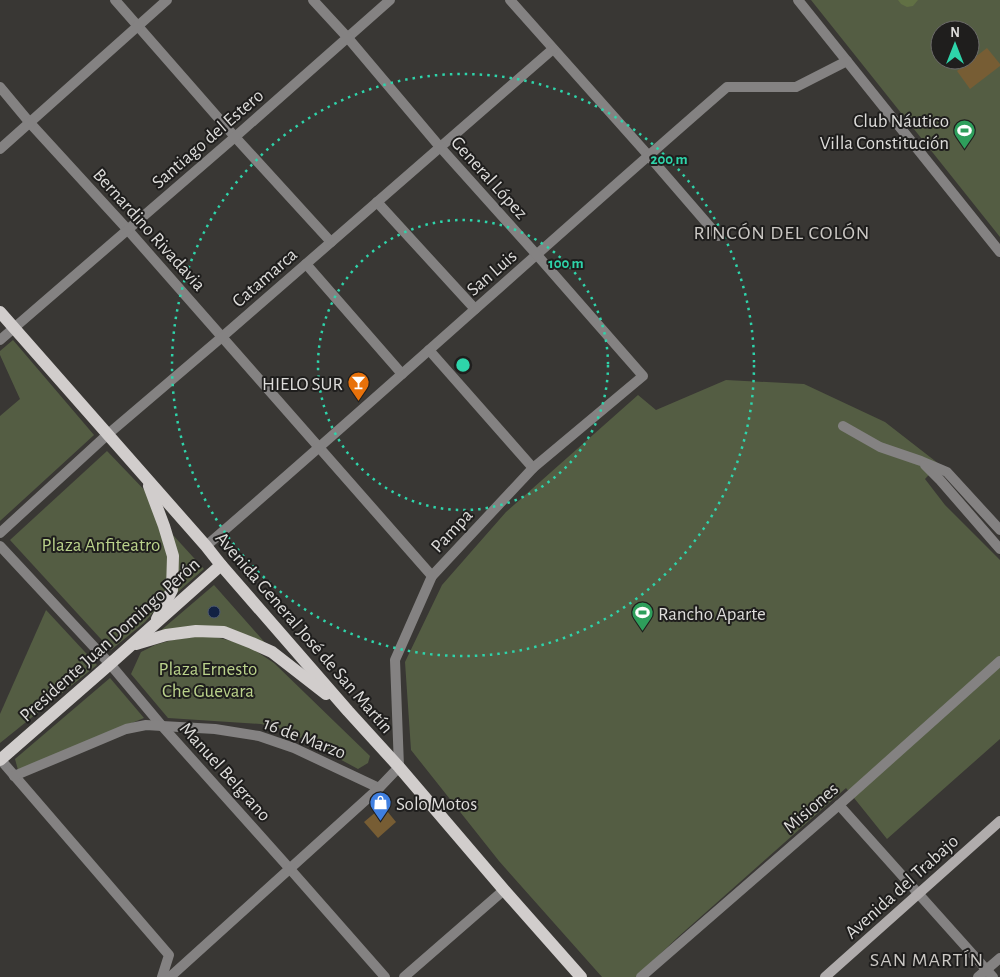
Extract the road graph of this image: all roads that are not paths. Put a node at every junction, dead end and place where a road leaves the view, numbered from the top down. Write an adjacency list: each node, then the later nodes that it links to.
1 (115, 0): 7 (street)
2 (167, 0): 7 (street)
3 (313, 0): 8 (street, General López)
4 (390, 0): 8 (street, Santiago del Estero)
5 (510, 0): 9 (street)
6 (798, 0): 10 (street)
7 (138, 26): 12 (street); 13 (street)
8 (348, 38): 13 (street, Santiago del Estero); 14 (street, General López)
9 (553, 49): 14 (street, Catamarca); 16 (street)
10 (847, 61): 16 (street, San Luis); 21 (street)
11 (0, 87): 12 (street, Bernardino Rivadavia)
12 (30, 123): 15 (street); 18 (street, Bernardino Rivadavia)
13 (235, 137): 18 (street, Santiago del Estero); 20 (street)
14 (440, 148): 17 (street, Catamarca); 22 (street, General López)
15 (0, 149)
16 (648, 155): 19 (street); 22 (street, San Luis)
17 (377, 202): 20 (street, Catamarca); 24 (street)
18 (128, 230): 26 (street, Santiago del Estero); 27 (street, Bernardino Rivadavia)
19 (718, 236)
20 (331, 242): 23 (street, Catamarca)
21 (1000, 252)
22 (537, 255): 24 (street, San Luis); 31 (street, General López)
23 (306, 264): 27 (street, Catamarca); 30 (street)
24 (475, 310): 29 (street, San Luis)
25 (0, 312): 26 (main road, Avenida General José de San Martín)
26 (14, 328): 28 (street, Santiago del Estero); 33 (main road, Avenida General José de San Martín)
27 (222, 337): 33 (street, Catamarca); 34 (street, Bernardino Rivadavia)
28 (0, 340)
29 (429, 350): 30 (street, San Luis); 36 (street)
30 (402, 374): 34 (street, San Luis)
31 (643, 376): 36 (street, Pampa)
32 (843, 426): 35 (street)
33 (107, 435): 37 (main road, Avenida General José de San Martín); 39 (street, Catamarca)
34 (320, 447): 41 (street, San Luis); 44 (street, Bernardino Rivadavia)
35 (921, 461): 38 (street); 42 (street)
36 (533, 468): 44 (street, Pampa)
37 (145, 477): 41 (main road, Avenida General José de San Martín); 45 (main road)
38 (1000, 530)
39 (0, 533)
40 (0, 546): 48 (street, Manuel Belgrano)
41 (206, 546): 43 (main road, Avenida General José de San Martín)
42 (1000, 549)
43 (221, 565): 45 (main road, Presidente Juan Domingo Perón); 49 (main road, Avenida General José de San Martín)
44 (432, 576): 52 (street, Pampa)
45 (155, 624): 46 (main road, Presidente Juan Domingo Perón)
46 (131, 646): 48 (main road, Presidente Juan Domingo Perón); 49 (main road)
47 (1000, 661): 55 (street, Misiones)
48 (110, 664): 50 (street, Manuel Belgrano); 51 (main road, Presidente Juan Domingo Perón)
49 (348, 711): 52 (main road, Avenida General José de San Martín)
50 (162, 726): 53 (street, 16 de Marzo); 54 (street, 16 de Marzo); 57 (street, Manuel Belgrano)
51 (0, 760): 53 (street)
52 (400, 767): 54 (street); 58 (main road, Avenida General José de San Martín)
53 (14, 776): 62 (street)
54 (379, 788): 57 (street)
55 (839, 805): 59 (street); 67 (street, Misiones)
56 (1000, 821): 59 (main road, Avenida del Trabajo)
57 (290, 868): 63 (street); 64 (street, Manuel Belgrano)
58 (504, 890): 65 (street); 66 (main road, Avenida General José de San Martín)
59 (919, 893): 61 (street); 68 (main road, Avenida del Trabajo)
60 (1000, 958): 61 (street)
61 (990, 973): 69 (street)
62 (162, 977)
63 (170, 977)
64 (385, 977)
65 (404, 977)
66 (581, 977)
67 (641, 977)
68 (825, 977)
69 (978, 977)

